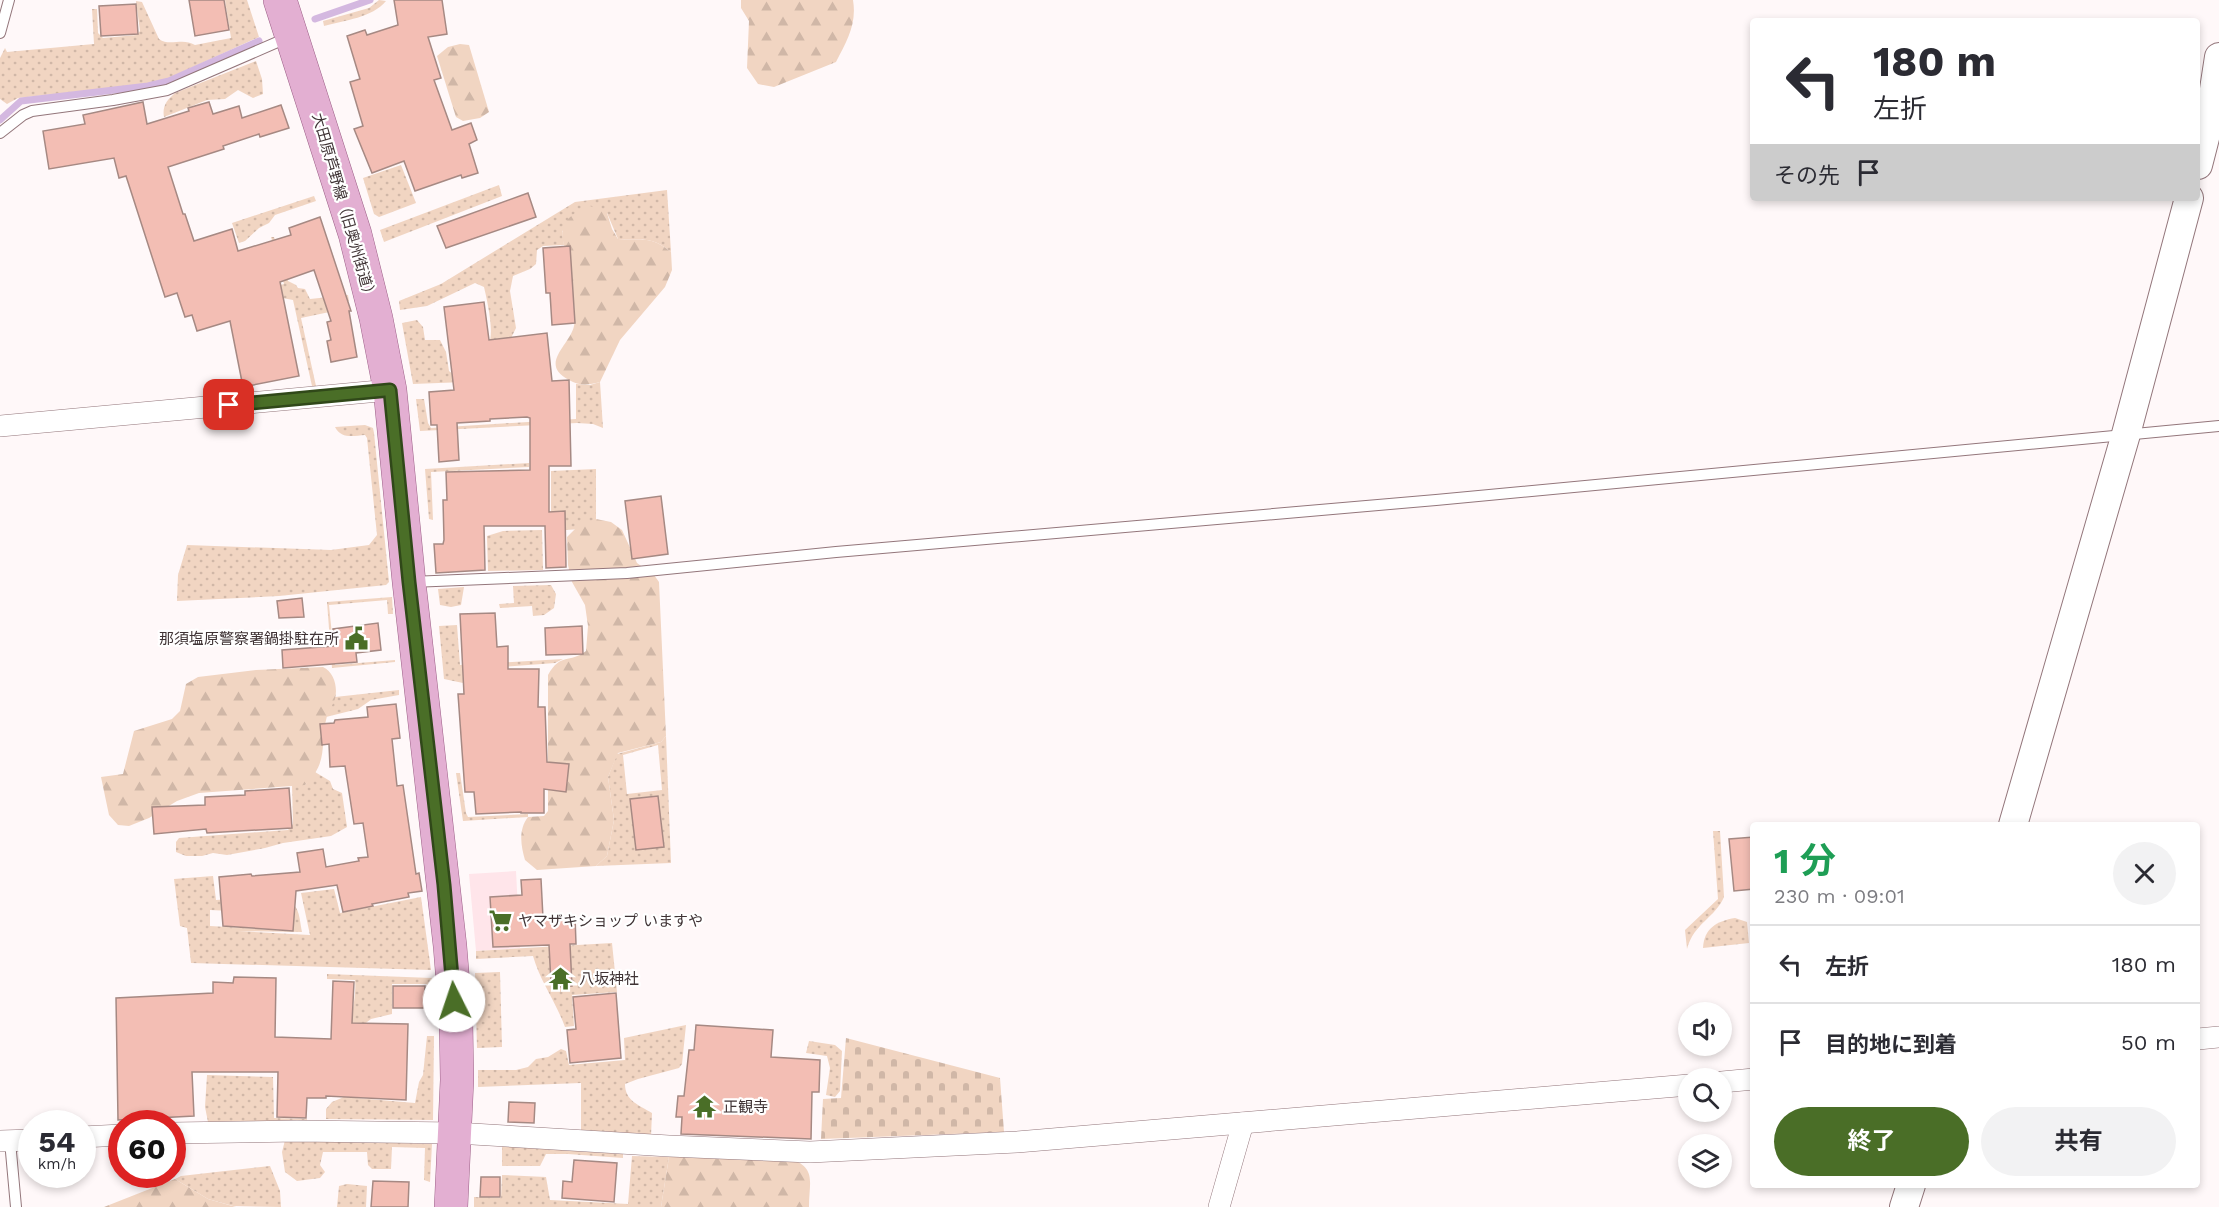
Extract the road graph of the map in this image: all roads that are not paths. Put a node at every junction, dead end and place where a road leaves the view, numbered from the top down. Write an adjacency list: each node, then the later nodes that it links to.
1 (9, 0): 3 (lane)
2 (280, 0): 4 (main road, 大田原芦野線（旧奥州街道）)
3 (0, 33)
4 (292, 35): 6 (lane); 9 (main road, 大田原芦野線（旧奥州街道）)
5 (2219, 57): 7 (street)
6 (0, 133)
7 (2200, 157)
8 (2188, 201): 12 (street)
9 (390, 390): 10 (street); 13 (main road, 大田原芦野線（旧奥州街道）)
10 (0, 426)
11 (2219, 426): 12 (lane)
12 (2126, 434): 13 (lane); 14 (street)
13 (409, 582): 21 (main road, 大田原芦野線（旧奥州街道）)
14 (2014, 822)
15 (2219, 1037): 16 (street)
16 (2200, 1039)
17 (1750, 1079): 18 (street)
18 (1732, 1081)
19 (1678, 1086): 20 (street)
20 (1243, 1123): 21 (street); 27 (street)
21 (456, 1132): 22 (street); 26 (main road, 大田原芦野線（旧奥州街道）)
22 (186, 1133)
23 (5, 1141): 25 (lane)
24 (1910, 1188): 28 (street)
25 (16, 1207)
26 (451, 1207)
27 (1219, 1207)
28 (1905, 1207)

